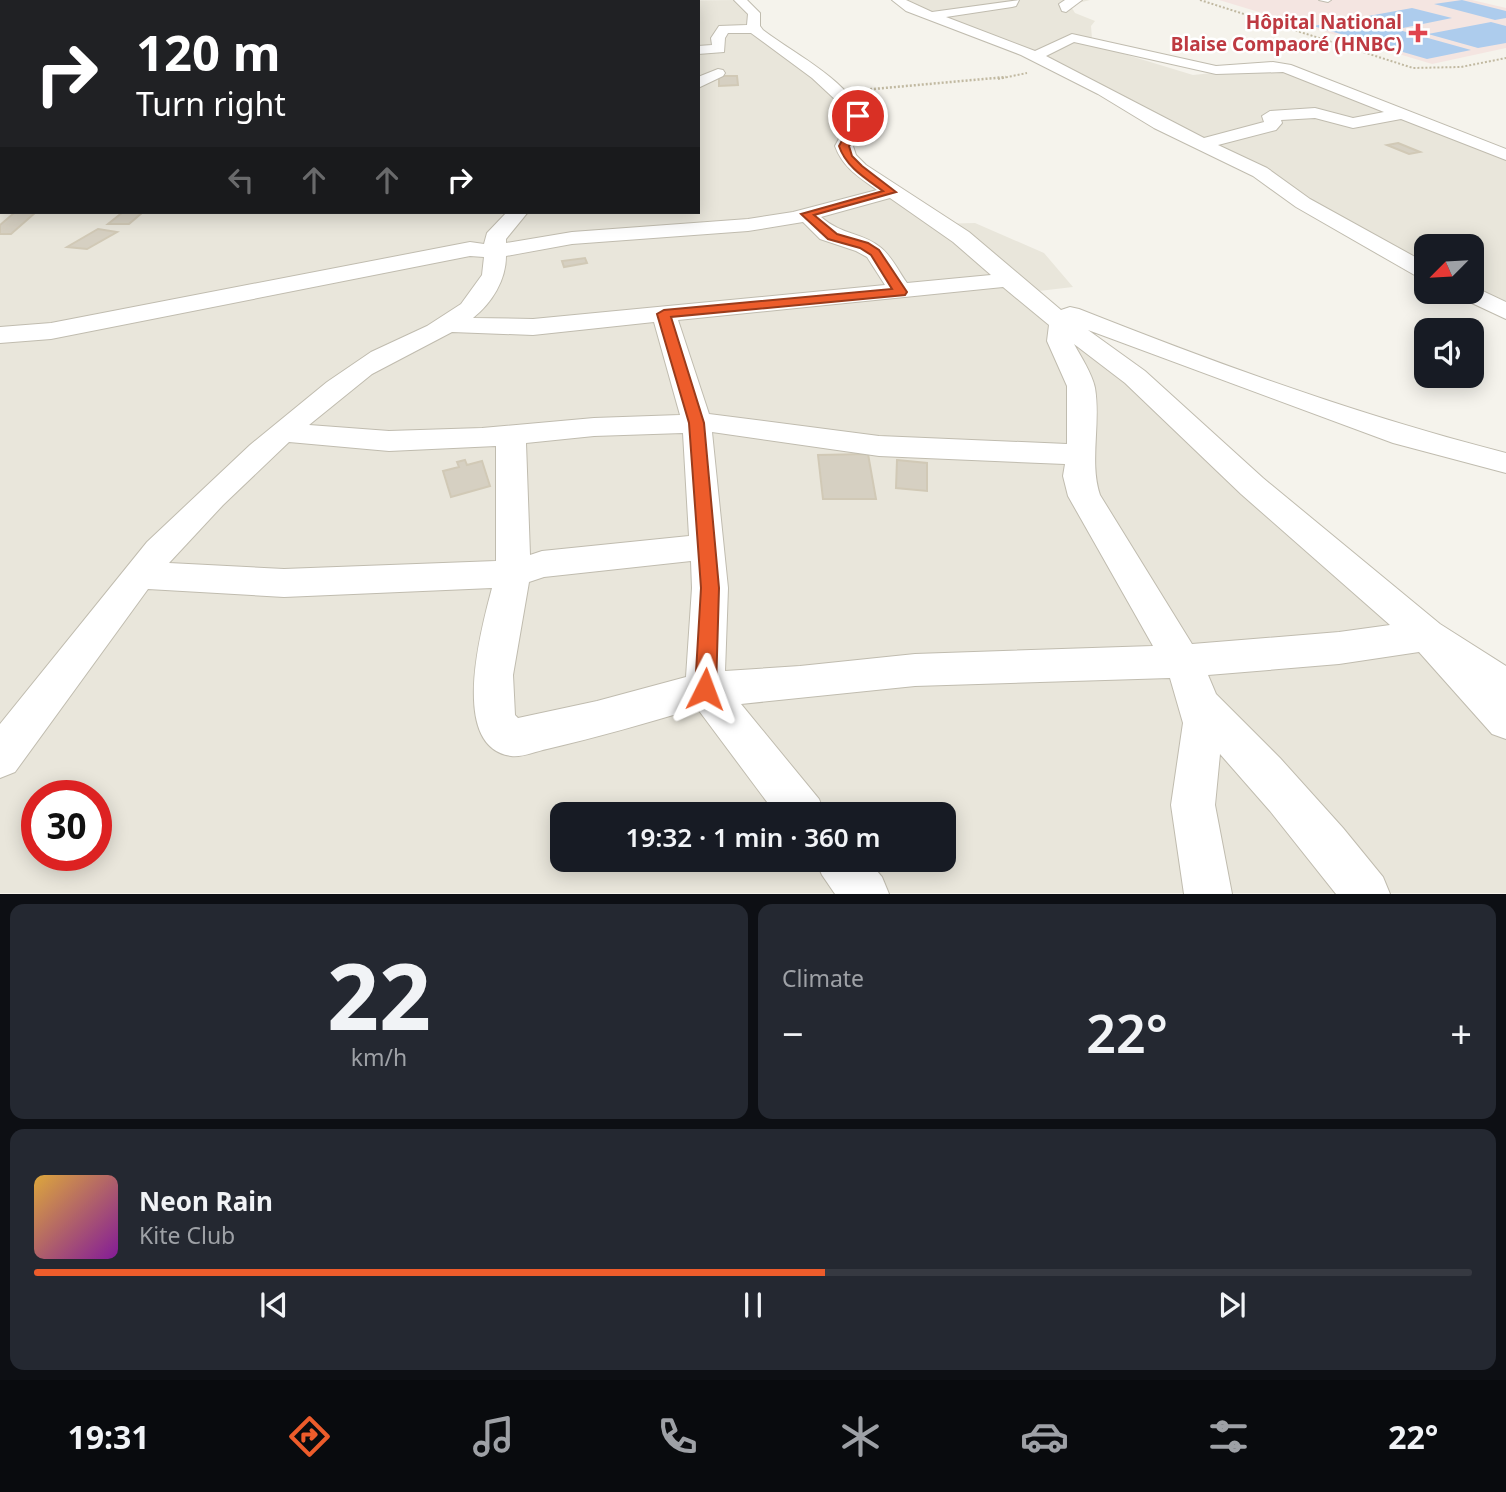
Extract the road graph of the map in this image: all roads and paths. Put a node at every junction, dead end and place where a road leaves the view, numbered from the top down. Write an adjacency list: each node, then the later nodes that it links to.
1 (898, 0): 7 (street)
2 (1013, 0): 7 (street)
3 (1200, 0): 10 (path)
4 (1322, 0): 5 (lane)
5 (1328, 0)
6 (753, 10): 8 (street); 13 (street)
7 (930, 16): 9 (street)
8 (700, 50)
9 (1035, 57): 13 (path); 14 (street); 15 (street)
10 (1506, 58)
11 (718, 73): 12 (street)
12 (700, 82)
13 (835, 92): 17 (street)
14 (1404, 114): 15 (street); 16 (street)
15 (1202, 144): 22 (street)
16 (1506, 155)
17 (891, 192): 19 (street); 23 (street)
18 (516, 214): 21 (street)
19 (806, 214): 20 (street); 24 (street)
20 (697, 219): 21 (street)
21 (494, 252): 30 (street); 31 (street)
22 (1414, 265)
23 (1007, 280): 24 (street); 25 (street)
24 (901, 292): 28 (street)
25 (1029, 298): 29 (street); 37 (street)
26 (1484, 301): 27 (street)
27 (1506, 312)
28 (664, 314): 30 (street); 33 (street)
29 (1062, 323): 36 (street); 41 (street)
30 (452, 325): 34 (street)
31 (6, 336): 32 (street)
32 (0, 361)
33 (697, 423): 35 (street); 36 (street); 38 (street)
34 (284, 432): 35 (street); 40 (street)
35 (511, 435): 39 (street)
36 (1083, 455): 42 (street)
37 (1506, 463)
38 (707, 547): 39 (street); 43 (street)
39 (513, 574): 40 (street); 43 (street)
40 (141, 575): 46 (street)
41 (1427, 635): 42 (street); 44 (street)
42 (1182, 661): 43 (street); 45 (street)
43 (705, 689): 47 (street)
44 (1506, 690)
45 (1199, 704): 50 (street); 51 (street)
46 (0, 758)
47 (794, 802)
48 (848, 872): 49 (street)
49 (865, 894)
50 (1208, 894)
51 (1366, 894)

